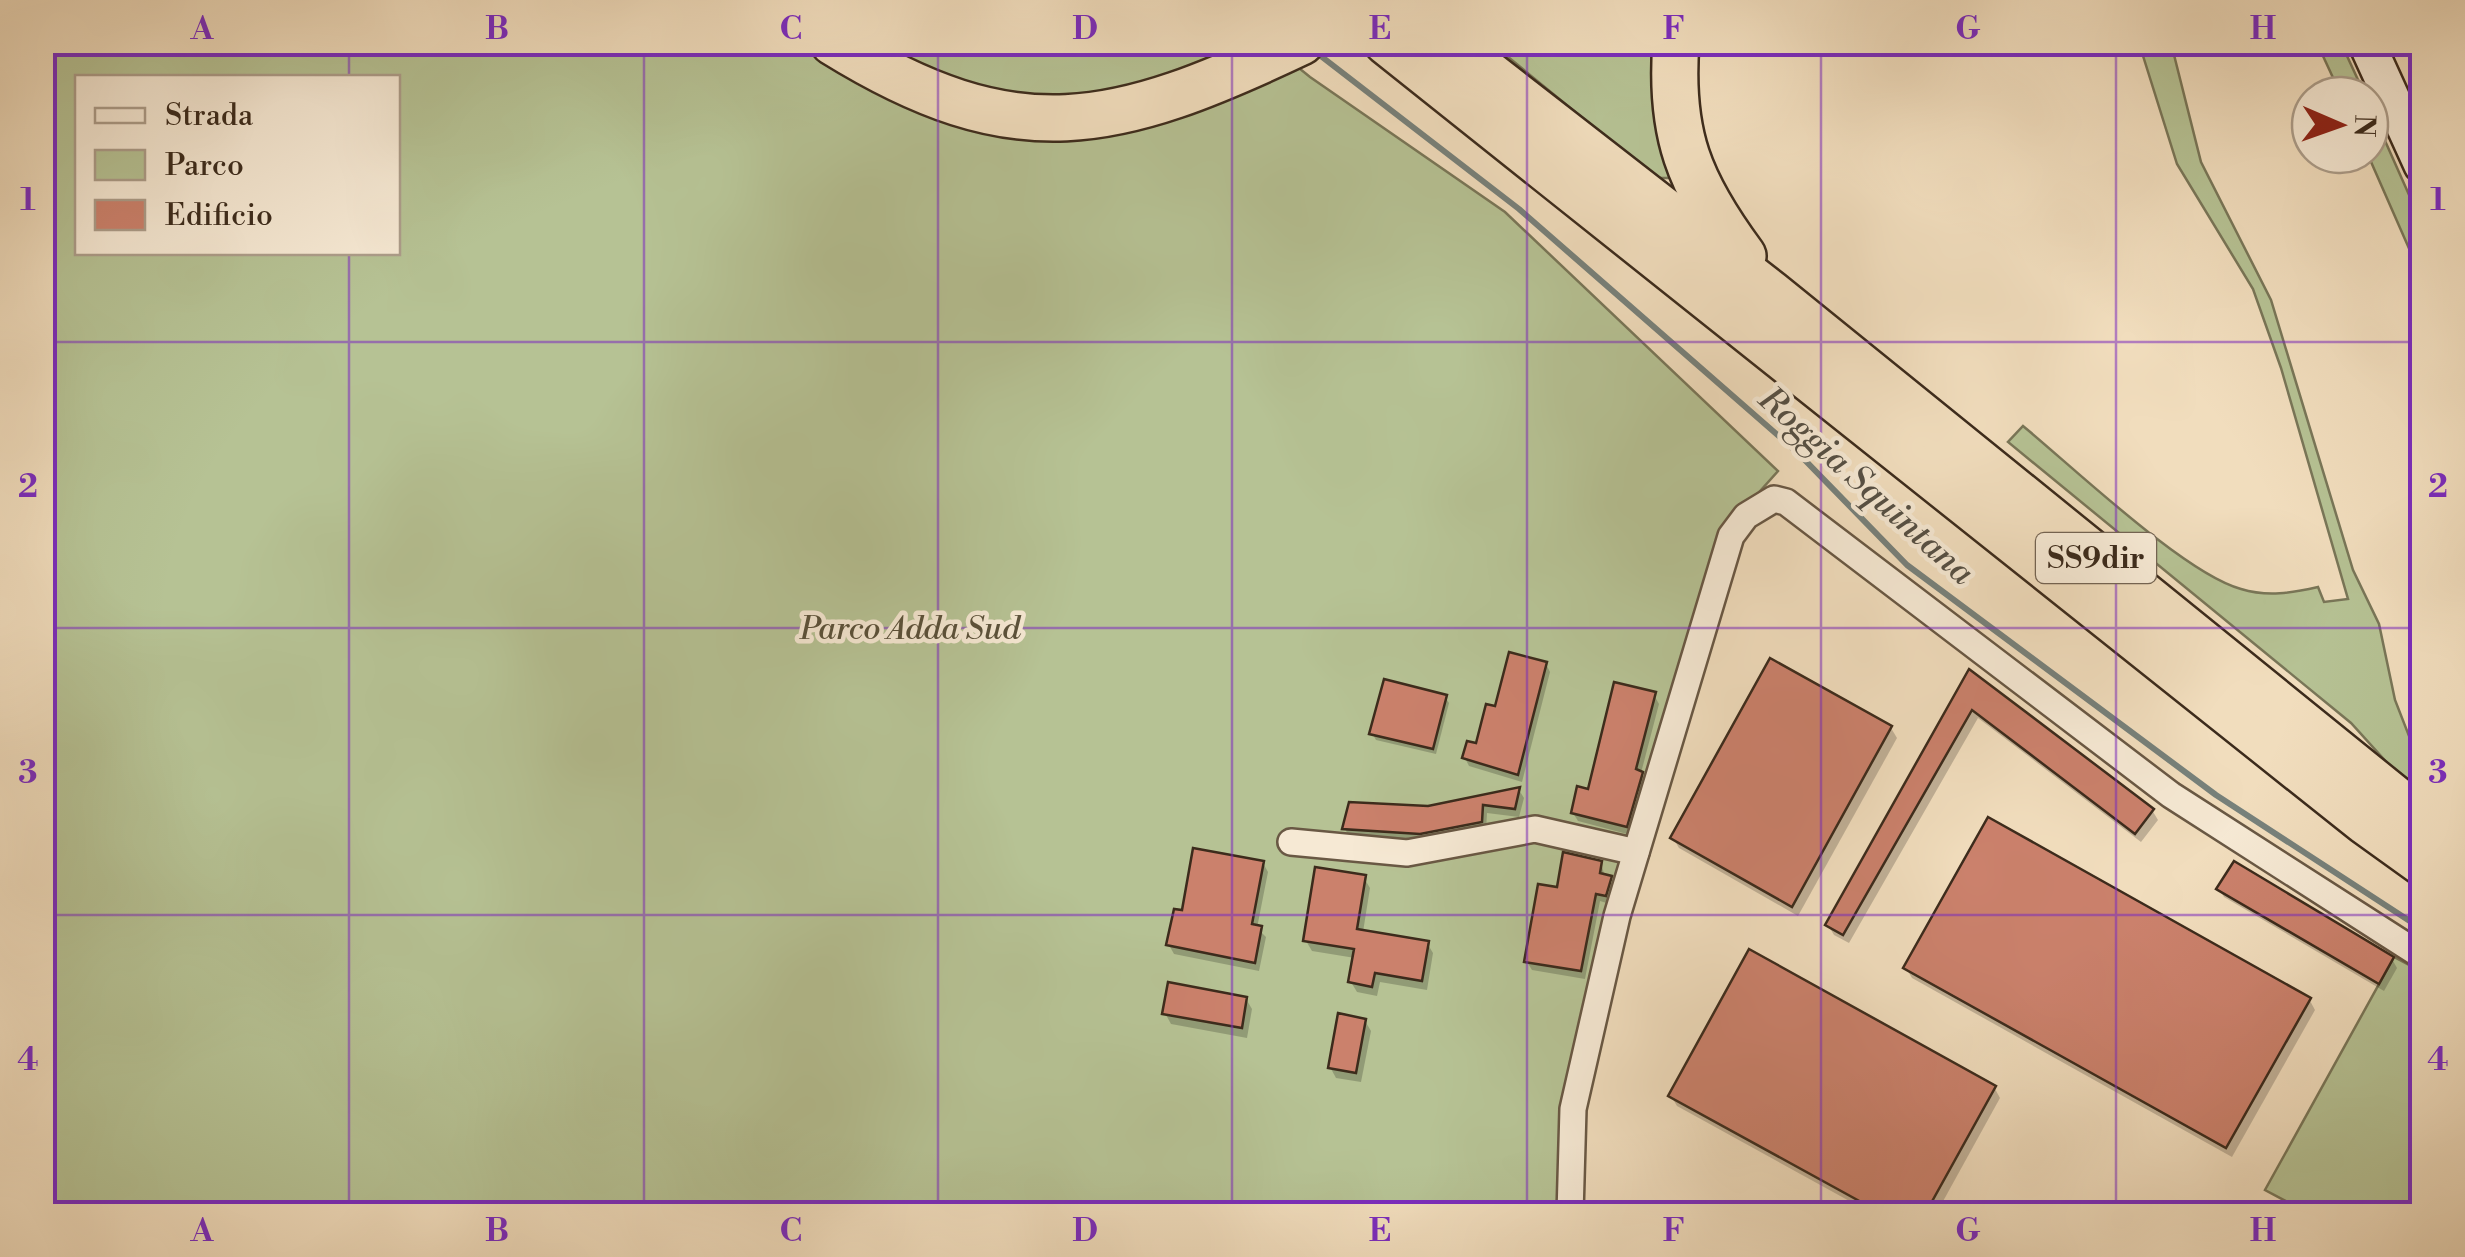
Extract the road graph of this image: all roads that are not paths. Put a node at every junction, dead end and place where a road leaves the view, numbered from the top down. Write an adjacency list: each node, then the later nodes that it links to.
1 (833, 42): 2 (highway)
2 (1301, 42)
3 (1386, 42): 12 (highway, SS9dir)
4 (1447, 42): 8 (highway, SS9dir)
5 (1676, 42): 8 (highway)
6 (2366, 42): 7 (street)
7 (2422, 165)
8 (1771, 294): 9 (highway, SS9dir)
9 (2422, 820)
10 (1290, 842): 11 (street)
11 (1636, 852): 13 (street); 14 (street)
12 (2422, 862)
13 (2422, 956)
14 (1570, 1214)

